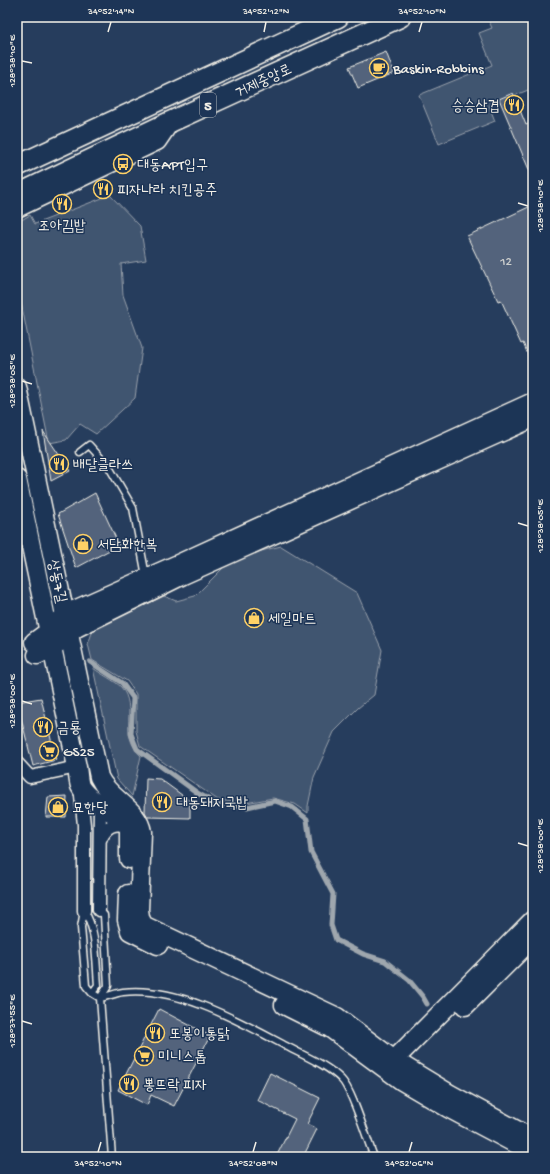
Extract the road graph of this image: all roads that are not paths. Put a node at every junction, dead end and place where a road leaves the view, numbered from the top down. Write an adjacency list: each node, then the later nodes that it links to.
1 (338, 17): 4 (main road, 거제중앙로 / 5)
2 (400, 17): 3 (main road, 거제중앙로 / 5)
3 (170, 122): 5 (main road, 거제중앙로 / 5); 6 (street)
4 (17, 166)
5 (17, 195)
6 (17, 208)
7 (17, 387): 13 (street, 상동7길)
8 (533, 402): 12 (street)
9 (533, 418): 14 (street)
10 (80, 452): 12 (lane)
11 (17, 479): 15 (street, 상동7길)
12 (147, 577): 13 (street)
13 (65, 615): 14 (street, 상동7길); 15 (street)
14 (69, 633): 15 (street); 18 (street, 상동7길)
15 (43, 644): 17 (street, 상동7길)
16 (17, 763): 17 (street)
17 (77, 767): 19 (street, 상동7길)
18 (98, 774): 20 (street, 상동7길); 21 (street, 상동7길)
19 (79, 785): 20 (street); 24 (street, 상동7길)
20 (100, 804): 21 (street); 22 (street, 상동7길)
21 (134, 830): 22 (street); 29 (street)
22 (100, 840): 23 (street, 상동7길)
23 (99, 910): 28 (lane)
24 (84, 911): 27 (lane); 27 (lane)
25 (533, 920): 29 (street)
26 (533, 938): 29 (street)
27 (92, 993): 28 (lane)
28 (100, 998): 32 (lane); 33 (lane)
29 (395, 1068): 30 (street); 31 (street)
30 (533, 1139)
31 (533, 1153)
32 (112, 1157)
33 (374, 1157)

